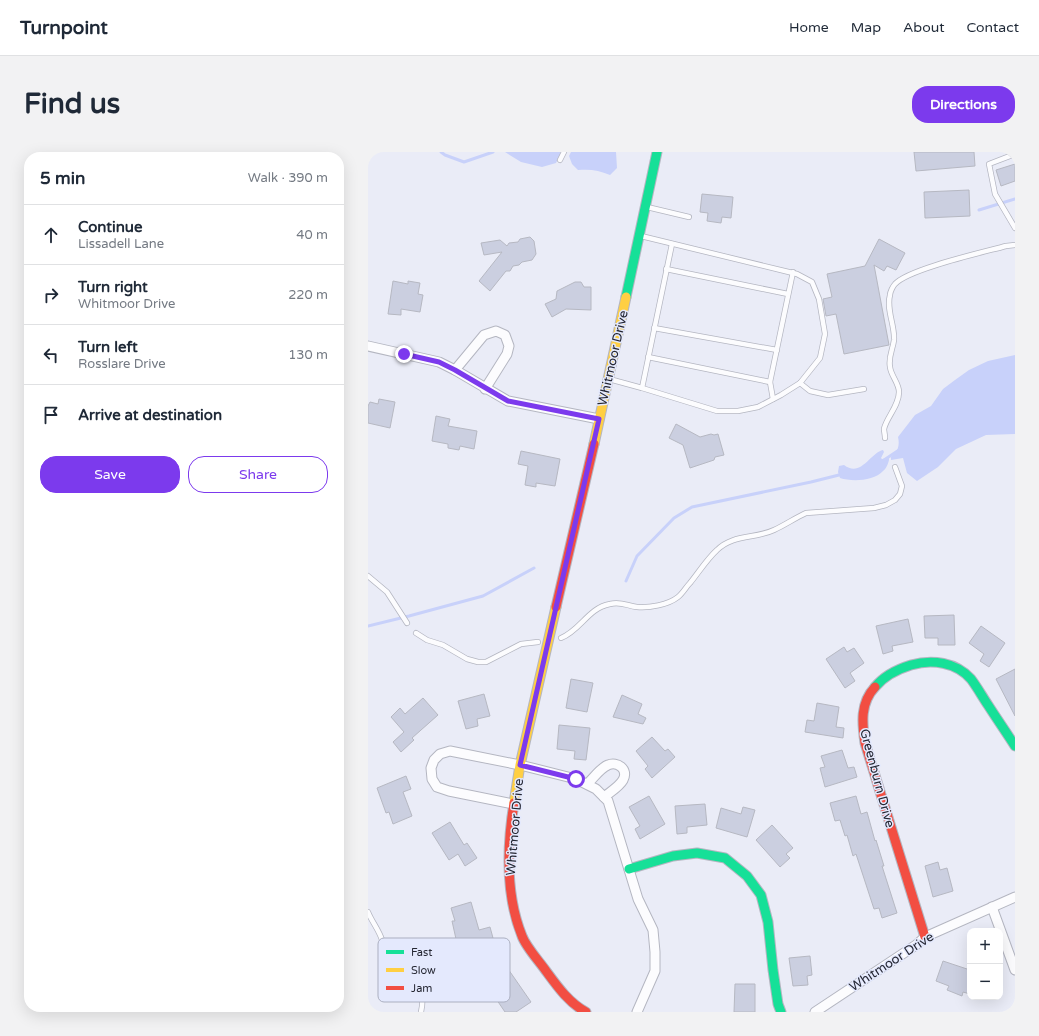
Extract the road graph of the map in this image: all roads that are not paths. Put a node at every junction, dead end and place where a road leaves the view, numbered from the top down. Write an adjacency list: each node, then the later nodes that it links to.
1 (564, 152): 4 (lane)
2 (657, 152): 5 (street, Whitmoor Drive)
3 (1015, 154): 7 (lane)
4 (560, 160)
5 (646, 207): 6 (lane); 8 (street, Whitmoor Drive)
6 (689, 216)
7 (1015, 228)
8 (639, 236): 9 (lane); 19 (street, Whitmoor Drive)
9 (672, 244): 11 (lane); 12 (lane)
10 (1015, 245): 27 (lane)
11 (666, 269): 13 (lane); 14 (lane)
12 (793, 272): 13 (lane); 21 (lane)
13 (788, 294): 16 (lane)
14 (654, 328): 16 (lane); 17 (lane)
15 (368, 346): 18 (street)
16 (777, 350): 20 (lane)
17 (648, 357): 20 (lane); 22 (lane)
18 (455, 370): 23 (street); 23 (street)
19 (609, 379): 22 (lane); 26 (street, Whitmoor Drive)
20 (770, 382): 25 (lane)
21 (800, 383): 24 (lane); 25 (lane)
22 (642, 388): 25 (lane)
23 (485, 389): 26 (street)
24 (864, 389)
25 (773, 399)
26 (599, 419): 35 (street, Whitmoor Drive)
27 (885, 438)
28 (895, 467): 32 (lane)
29 (368, 576): 30 (lane)
30 (407, 623)
31 (416, 633): 33 (lane)
32 (561, 638)
33 (538, 642)
34 (1015, 746): 43 (street, Greenburn Drive)
35 (520, 765): 36 (street); 38 (street, Whitmoor Drive); 38 (street)
36 (587, 784): 37 (street); 37 (street)
37 (604, 797): 39 (street)
38 (514, 804): 48 (street, Whitmoor Drive)
39 (629, 869): 49 (street); 50 (street)
40 (1015, 897): 41 (street, Whitmoor Drive)
41 (992, 907): 43 (street, Whitmoor Drive); 45 (street)
42 (368, 912): 44 (lane)
43 (925, 937): 51 (street, Whitmoor Drive)
44 (381, 938)
45 (1015, 970)
46 (423, 1002): 47 (lane)
47 (421, 1012)
48 (586, 1012)
49 (637, 1012)
50 (781, 1012)
51 (815, 1012)

